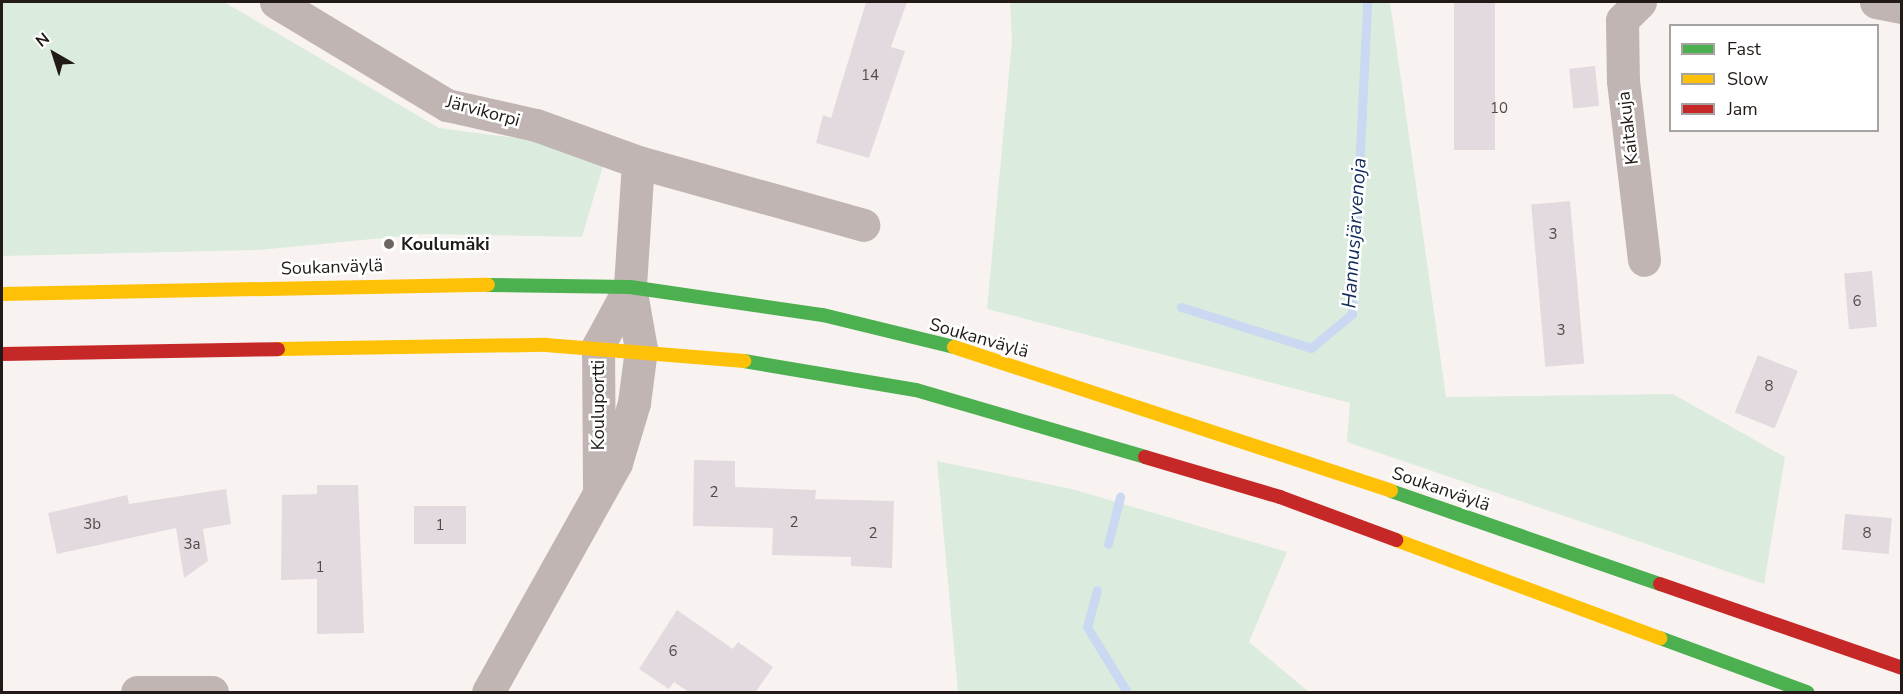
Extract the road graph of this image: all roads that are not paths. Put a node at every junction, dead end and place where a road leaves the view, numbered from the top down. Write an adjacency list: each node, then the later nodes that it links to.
1 (276, 2): 5 (street, Järvikorpi)
2 (1640, 2): 7 (street, Kaitakuja)
3 (1876, 2): 4 (street)
4 (1902, 8)
5 (638, 162): 6 (street, Järvikorpi); 8 (street)
6 (864, 225)
7 (1644, 260)
8 (630, 287): 9 (main road, Soukanväylä); 10 (street, Kouluportti); 11 (street, Kouluportti); 14 (main road, Soukanväylä)
9 (2, 294)
10 (598, 346): 11 (main road); 12 (main road); 13 (street, Kouluportti)
11 (641, 349): 13 (street, Kouluportti); 18 (main road)
12 (2, 354)
13 (599, 490): 17 (street, Kouluportti)
14 (1902, 668)
15 (137, 693): 16 (street)
16 (212, 693)
17 (488, 693)
18 (1807, 693)

